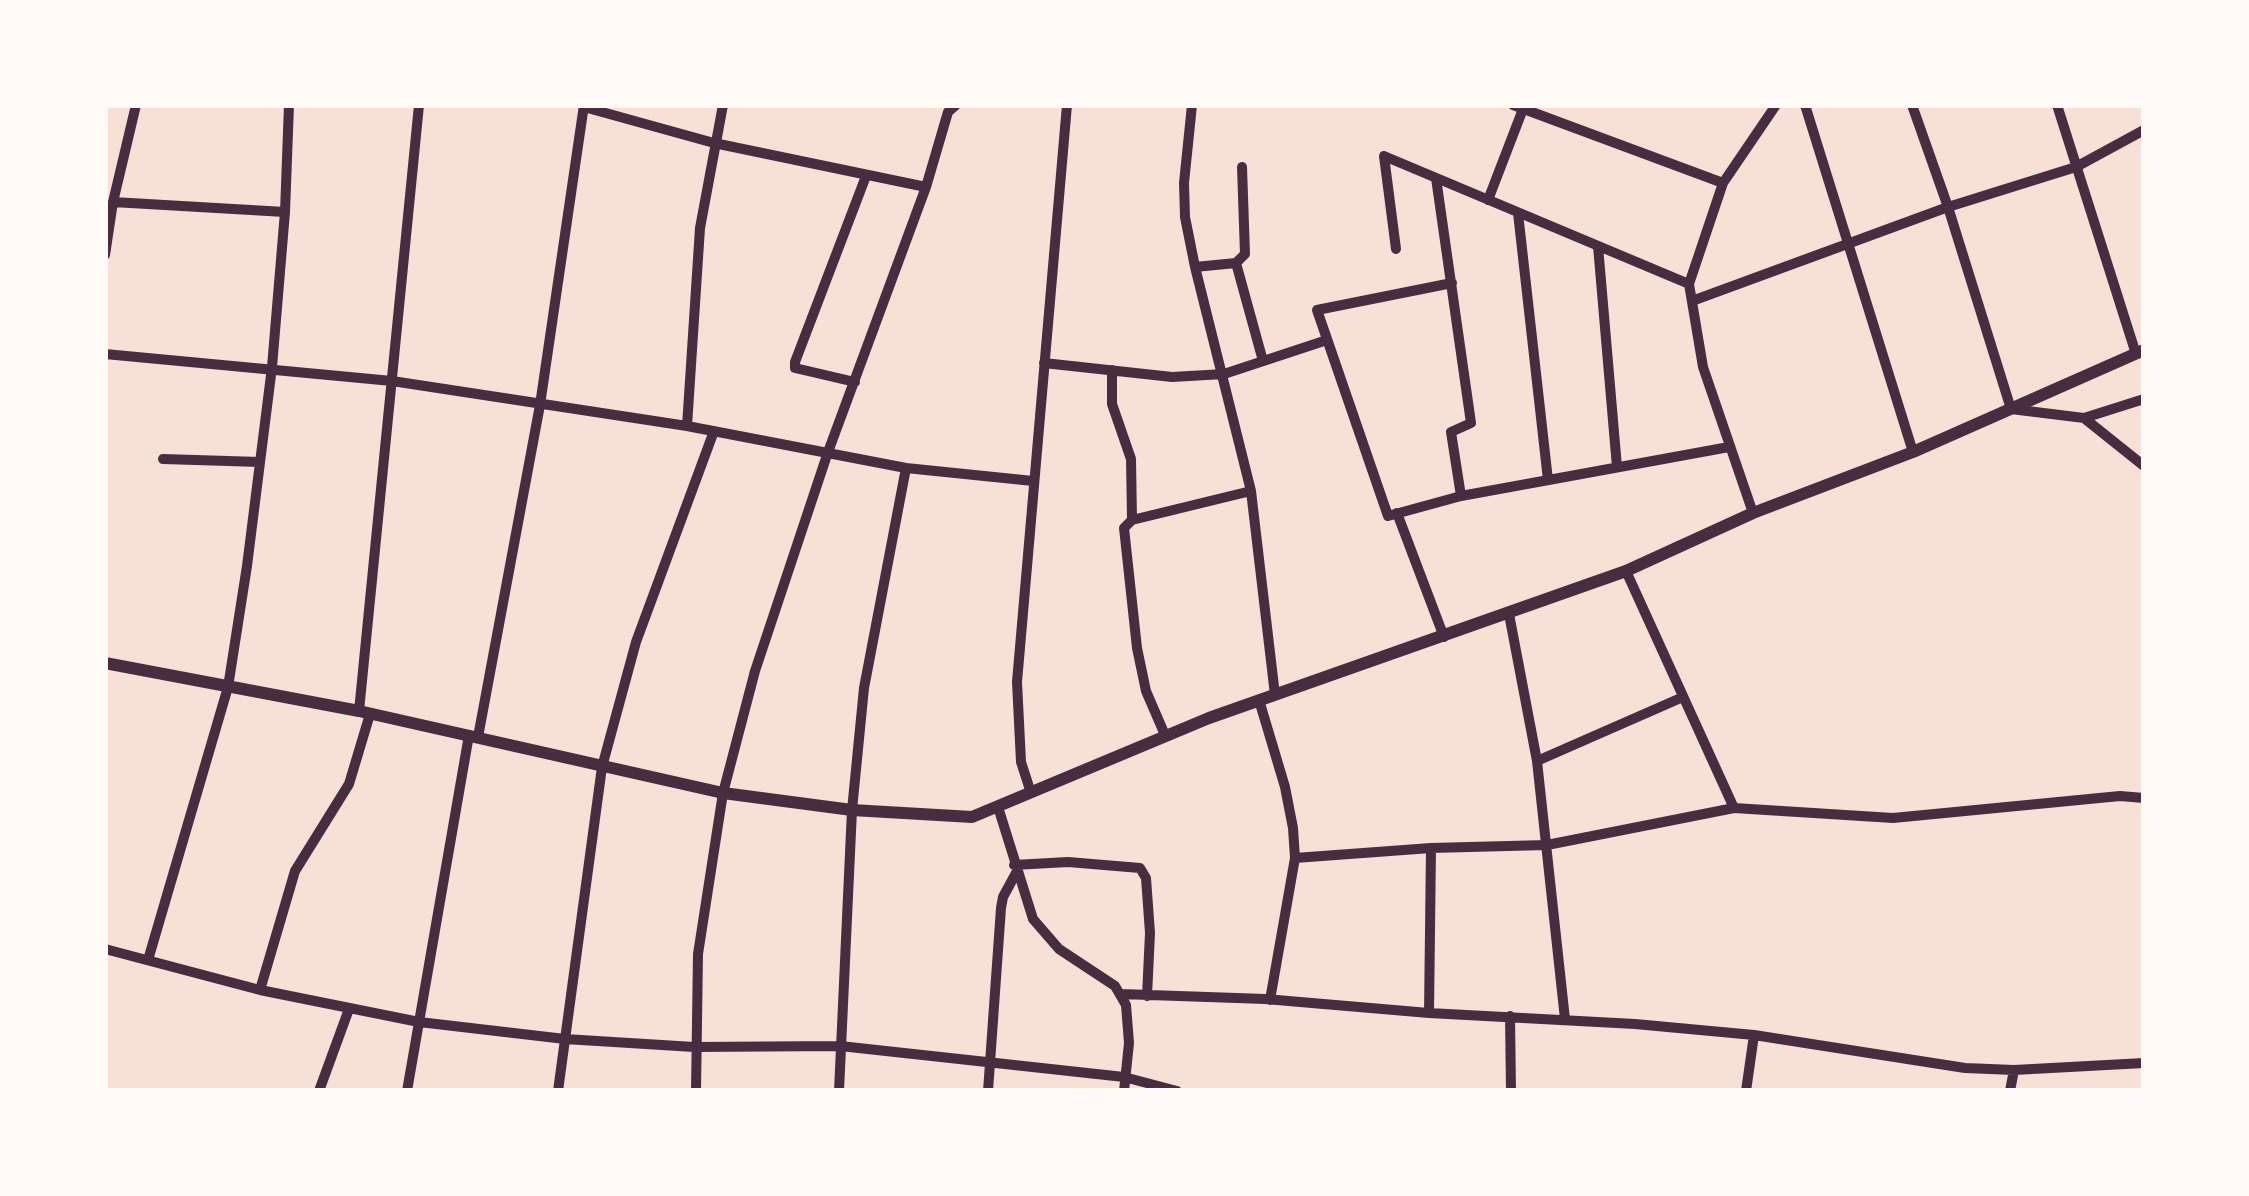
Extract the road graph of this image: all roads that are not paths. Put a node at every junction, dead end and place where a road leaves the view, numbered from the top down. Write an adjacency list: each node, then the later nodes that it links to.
1 (136, 105): 23 (street)
2 (289, 105): 25 (street)
3 (419, 105): 45 (street)
4 (722, 105): 15 (street)
5 (1067, 105): 41 (street)
6 (1192, 105): 33 (street)
7 (1776, 105): 20 (street)
8 (1805, 105): 27 (street)
9 (1912, 105): 24 (street)
10 (2057, 105): 17 (street)
11 (584, 106): 15 (street); 48 (street)
12 (951, 107): 21 (street)
13 (1518, 107): 20 (street); 22 (street)
14 (2144, 130): 17 (street)
15 (714, 143): 18 (street); 51 (street)
16 (1242, 167): 32 (street)
17 (2076, 167): 24 (street); 38 (street)
18 (866, 176): 21 (street); 46 (street)
19 (1436, 178): 22 (street); 30 (street); 34 (street)
20 (1723, 183): 35 (street)
21 (926, 187): 46 (street)
22 (1488, 200): 26 (street)
23 (113, 202): 25 (street); 28 (street)
24 (1948, 207): 27 (street); 49 (street)
25 (285, 212): 42 (street)
26 (1518, 212): 29 (street); 61 (street)
27 (1848, 243): 36 (street); 55 (street)
28 (106, 244): 31 (street)
29 (1598, 246): 35 (street); 60 (street)
30 (1396, 249)
31 (105, 255)
32 (1236, 262): 33 (street); 40 (street)
33 (1195, 267): 44 (street)
34 (1452, 283): 37 (street); 64 (street)
35 (1689, 284): 36 (street)
36 (1692, 302): 53 (street)
37 (1327, 340): 40 (street); 66 (street)
38 (2140, 352): 49 (street)
39 (105, 354): 42 (street)
40 (1263, 361): 44 (street)
41 (1044, 363): 43 (street); 62 (street)
42 (272, 367): 45 (street); 57 (street)
43 (1112, 370): 44 (street); 67 (street)
44 (1224, 374): 63 (street)
45 (392, 380): 48 (street); 76 (street)
46 (855, 382): 54 (street)
47 (2144, 399): 50 (street)
48 (540, 405): 51 (street); 78 (street)
49 (2011, 410): 50 (street); 55 (street)
50 (2084, 418): 58 (street)
51 (687, 426): 52 (street)
52 (714, 432): 54 (street); 80 (street)
53 (1729, 447): 60 (street); 65 (street)
54 (828, 452): 59 (street); 81 (street)
55 (1912, 452): 65 (street)
56 (163, 460): 57 (street)
57 (260, 462): 72 (street)
58 (2144, 466)
59 (906, 468): 62 (street); 86 (street)
60 (1617, 468): 61 (street)
61 (1548, 480): 64 (street)
62 (1033, 481): 82 (street)
63 (1251, 491): 67 (street); 73 (street)
64 (1461, 496): 66 (street)
65 (1753, 513): 68 (street)
66 (1398, 514): 70 (street)
67 (1132, 520): 77 (street)
68 (1626, 571): 69 (street); 74 (street)
69 (1509, 614): 70 (street); 79 (street)
70 (1444, 636): 73 (street)
71 (105, 663): 72 (street)
72 (228, 687): 76 (street); 92 (street)
73 (1274, 695): 75 (street)
74 (1683, 697): 79 (street); 85 (street)
75 (1260, 700): 77 (street); 89 (street)
76 (364, 712): 78 (street); 93 (street)
77 (1165, 735): 82 (street)
78 (474, 736): 80 (street); 101 (street)
79 (1538, 761): 87 (street)
80 (602, 767): 81 (street); 103 (street)
81 (723, 792): 86 (street); 105 (street)
82 (1031, 793): 84 (street)
83 (2144, 798): 85 (street)
84 (998, 806): 86 (street); 90 (street)
85 (1734, 808): 87 (street)
86 (852, 810): 104 (street)
87 (1547, 845): 88 (street); 100 (street)
88 (1431, 848): 89 (street); 98 (street)
89 (1295, 858): 96 (street)
90 (1015, 869): 94 (street); 95 (street); 106 (street)
91 (105, 949): 92 (street)
92 (148, 960): 93 (street)
93 (260, 990): 97 (street)
94 (1122, 994): 95 (street); 109 (street)
95 (1146, 996): 96 (street)
96 (1270, 1000): 98 (street)
97 (350, 1009): 101 (street); 110 (street)
98 (1429, 1013): 99 (street)
99 (1510, 1016): 100 (street); 118 (street)
100 (1565, 1019): 102 (street)
101 (419, 1022): 103 (street); 111 (street)
102 (1754, 1035): 108 (street); 119 (street)
103 (565, 1040): 105 (street); 112 (street)
104 (840, 1046): 105 (street); 106 (street); 114 (street)
105 (694, 1048): 113 (street)
106 (989, 1062): 109 (street); 115 (street)
107 (2144, 1063): 108 (street)
108 (2014, 1070): 120 (street)
109 (1124, 1077): 116 (street); 117 (street)
110 (320, 1091)
111 (407, 1091)
112 (558, 1091)
113 (696, 1091)
114 (839, 1091)
115 (988, 1091)
116 (1124, 1091)
117 (1178, 1091)
118 (1511, 1091)
119 (1746, 1091)
120 (2010, 1091)

